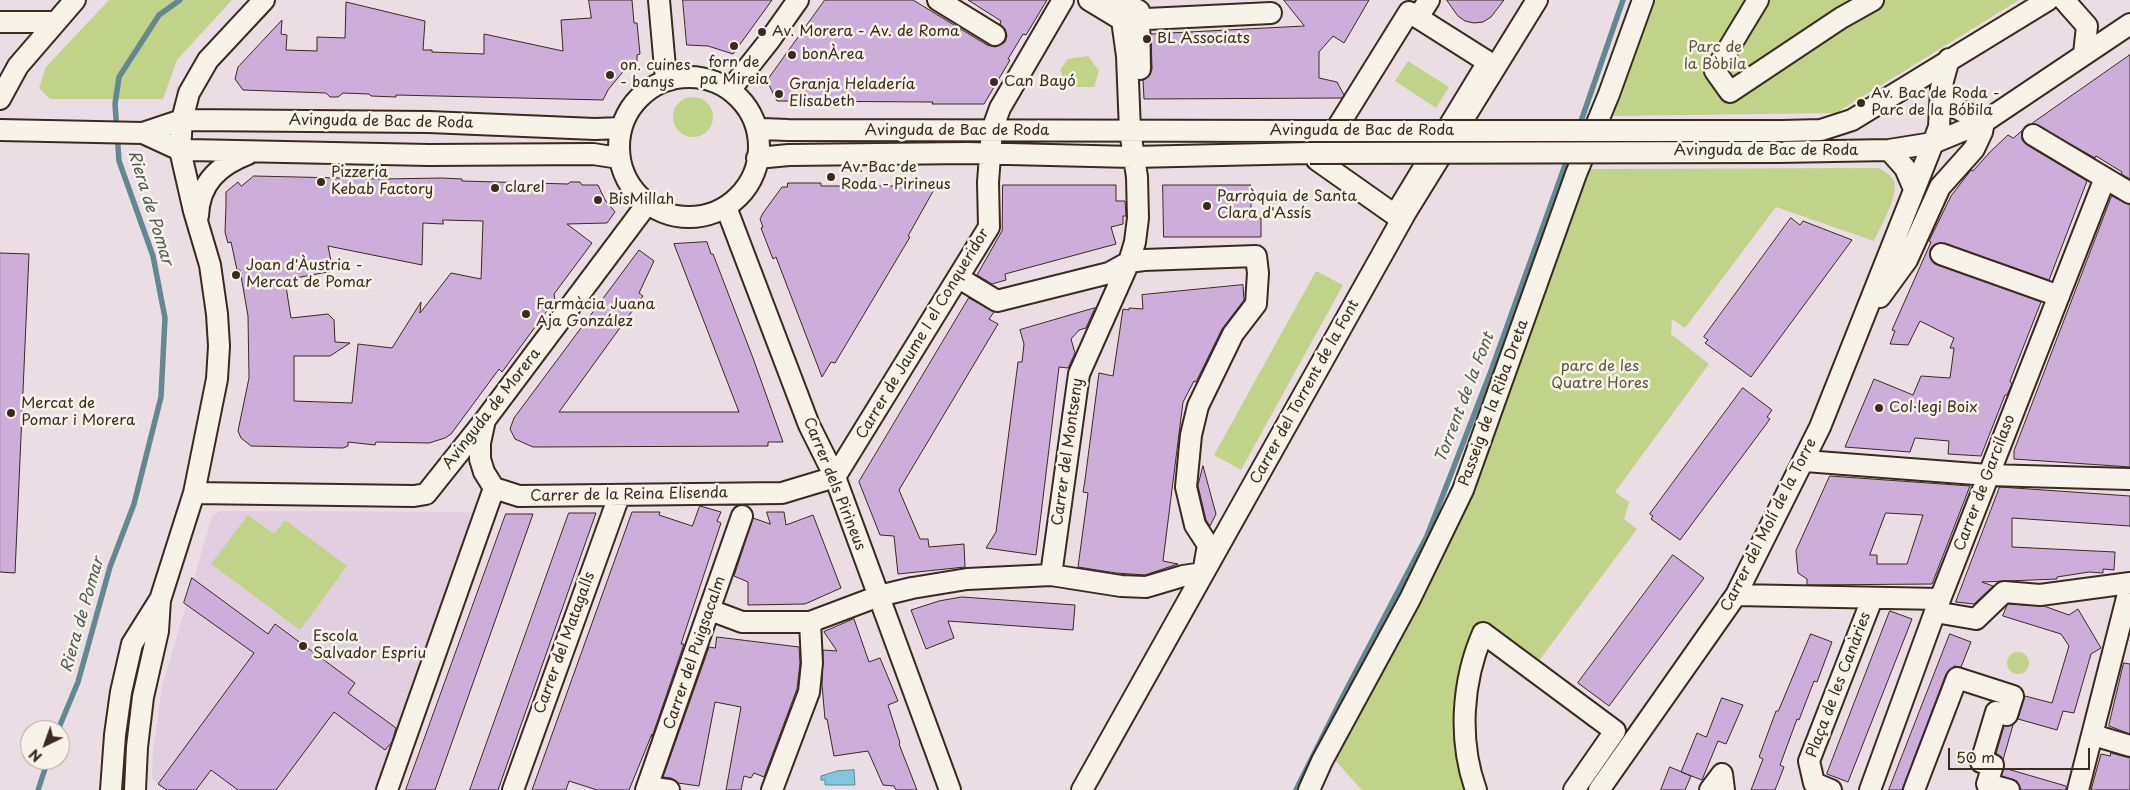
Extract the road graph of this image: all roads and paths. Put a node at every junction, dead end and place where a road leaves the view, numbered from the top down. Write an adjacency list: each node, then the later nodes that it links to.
1 (76, 0): 20 (street)
2 (264, 0): 30 (street)
3 (659, 0): 26 (street)
4 (798, 0): 28 (street)
5 (1064, 0): 36 (street, Carrer de Jaume I el Conqueridor)
6 (1070, 0): 34 (street)
7 (1089, 0): 18 (street)
8 (1117, 0): 18 (street)
9 (1537, 0): 24 (street, Carrer del Torrent de la Font)
10 (1643, 0): 88 (street, Passeig de la Riba Dreta)
11 (1758, 0): 12 (street)
12 (1873, 0)
13 (2048, 0): 25 (street)
14 (2064, 0): 23 (street)
15 (948, 2): 22 (street)
16 (1416, 6): 16 (street); 24 (street)
17 (1271, 13): 18 (street)
18 (1130, 20): 34 (street)
19 (0, 22): 20 (street)
20 (56, 22): 29 (street)
21 (2130, 24): 23 (street)
22 (995, 35)
23 (2084, 54): 31 (street)
24 (1501, 59): 67 (street, Carrer del Torrent de la Font)
25 (1949, 59): 27 (street, Carrer del Molí de la Torre); 34 (street, Avinguda de Bac de Roda, bridge)
26 (666, 79): 28 (street); 33 (street)
27 (1941, 88): 31 (street); 39 (street, Carrer del Molí de la Torre)
28 (730, 90): 32 (street)
29 (0, 99)
30 (182, 120): 33 (street, Avinguda de Bac de Roda); 37 (street, Avinguda de Bac de Roda); 40 (street)
31 (1984, 122): 39 (street); 57 (street, Carrer del Molí de la Torre)
32 (757, 127): 36 (street, Avinguda de Bac de Roda); 46 (street)
33 (621, 128): 45 (street)
34 (1130, 128): 36 (street, Avinguda de Bac de Roda); 44 (street, Carrer del Montseny)
35 (0, 130): 37 (street, Avinguda de Bac de Roda)
36 (992, 130): 43 (street, Carrer de Jaume I el Conqueridor)
37 (143, 133): 40 (street, Avinguda de Bac de Roda)
38 (2033, 135): 47 (street)
39 (1933, 143): 41 (street, Avinguda de Bac de Roda); 48 (street, Carrer del Molí de la Torre)
40 (180, 150): 42 (street, Avinguda de Bac de Roda); 52 (street)
41 (1889, 150): 44 (street, Avinguda de Bac de Roda, bridge); 48 (street)
42 (254, 151): 45 (street, Avinguda de Bac de Roda); 52 (street)
43 (989, 154): 44 (street, Avinguda de Bac de Roda); 46 (street, Avinguda de Bac de Roda); 55 (street, Carrer de Jaume I el Conqueridor)
44 (1133, 157): 54 (street, Carrer del Montseny)
45 (619, 158): 50 (street)
46 (757, 158): 51 (street)
47 (2106, 178): 49 (street); 56 (street, Carrer de Garcilaso)
48 (1914, 189): 57 (street, Carrer del Molí de la Torre)
49 (2130, 192)
50 (646, 204): 51 (street); 58 (street, Avinguda de Morera)
51 (726, 207): 61 (street, Carrer dels Pirineus)
52 (198, 223): 64 (street)
53 (1941, 254): 56 (street)
54 (1129, 262): 55 (street); 67 (street); 68 (street, Carrer del Montseny)
55 (959, 278): 61 (street, Carrer de Jaume I el Conqueridor)
56 (2059, 296): 60 (street, Carrer de Garcilaso)
57 (1864, 321): 59 (street, Carrer del Molí de la Torre)
58 (485, 420): 63 (street); 64 (street, Avinguda de Morera)
59 (1805, 461): 60 (street); 70 (street, Carrer del Molí de la Torre)
60 (1988, 474): 62 (street); 74 (street, Carrer de Garcilaso)
61 (835, 477): 65 (street, Carrer de la Reina Elisenda); 71 (street, Carrer dels Pirineus)
62 (2130, 479)
63 (494, 488): 65 (street, Carrer de la Reina Elisenda); 83 (street)
64 (194, 493): 73 (street)
65 (619, 496): 84 (street, Carrer del Matagalls)
66 (742, 516): 75 (street, Carrer del Puigsacalm)
67 (1203, 573): 68 (street); 87 (street, Carrer del Torrent de la Font)
68 (1051, 575): 71 (street)
69 (2130, 585): 74 (street); 77 (street)
70 (1736, 595): 72 (street); 91 (street, Carrer del Molí de la Torre)
71 (878, 596): 76 (street); 86 (street, Carrer dels Pirineus)
72 (1872, 599): 74 (street); 96 (street, Plaça de les Canàries)
73 (160, 600): 81 (street); 82 (street)
74 (1938, 605): 97 (street, Carrer de Garcilaso)
75 (710, 610): 76 (street); 79 (street, Carrer del Puigsacalm)
76 (810, 622): 80 (street)
77 (2092, 735): 78 (street); 100 (street)
78 (2130, 746)
79 (646, 788): 85 (street)
80 (772, 788)
81 (111, 790)
82 (135, 790)
83 (387, 790)
84 (512, 790)
85 (668, 790)
86 (950, 790)
87 (1082, 790)
88 (1309, 790)
89 (1476, 790): 90 (street)
90 (1574, 790)
91 (1598, 790)
92 (1710, 790): 93 (street)
93 (1724, 790)
94 (1804, 790): 95 (street)
95 (1808, 790)
96 (1831, 790)
97 (1870, 790)
98 (1914, 790): 99 (street)
99 (2009, 790)
100 (2078, 790)

